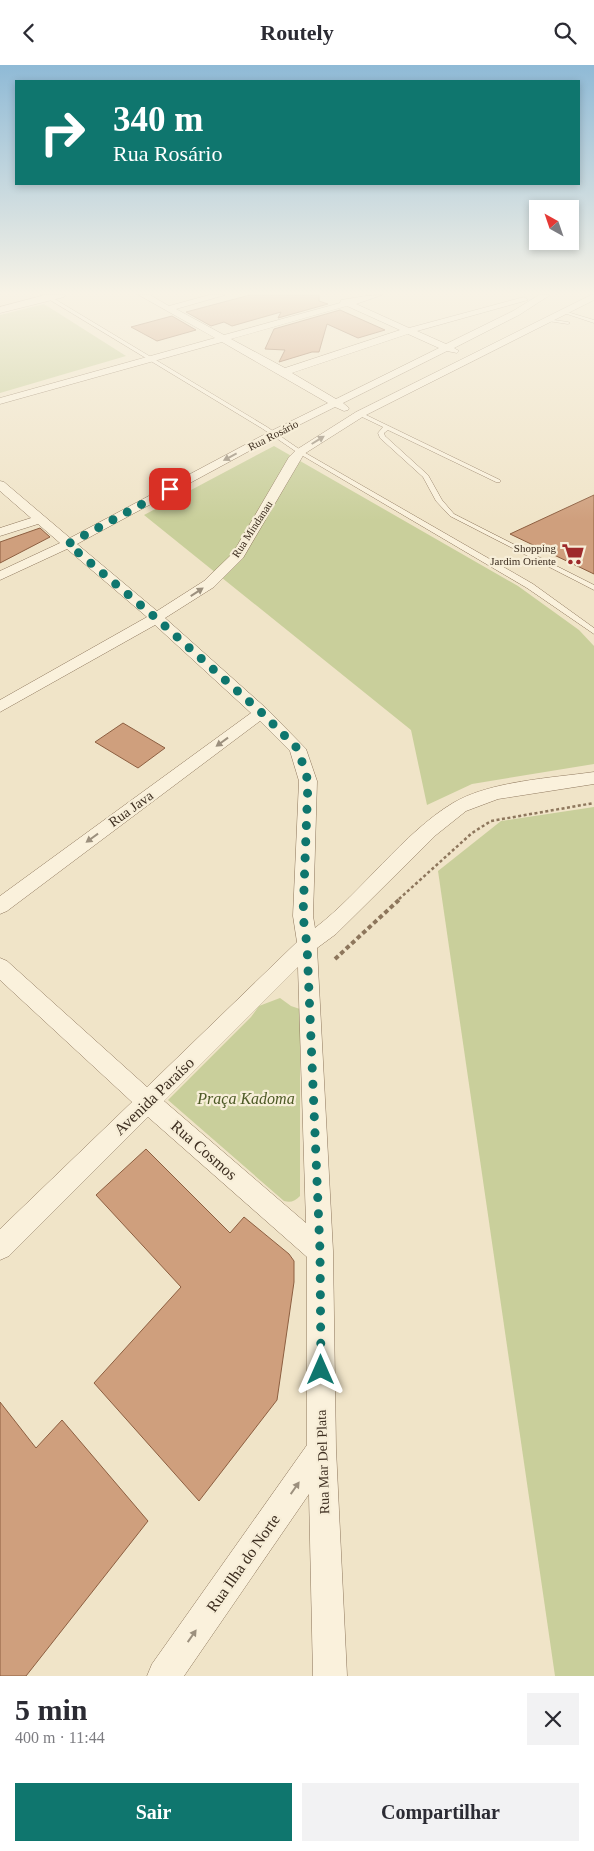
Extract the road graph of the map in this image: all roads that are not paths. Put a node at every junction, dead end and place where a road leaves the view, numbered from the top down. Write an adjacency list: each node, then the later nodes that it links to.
1 (110, 370): 8 (street)
2 (168, 370): 12 (lane)
3 (280, 370): 7 (street)
4 (289, 370): 7 (street)
5 (402, 370): 9 (street, Rua Rosário)
6 (448, 370): 10 (street, Rua Mindanau)
7 (284, 372): 9 (street)
8 (0, 401)
9 (337, 402): 10 (street); 12 (street, Rua Rosário)
10 (354, 417): 11 (lane); 13 (street, Rua Mindanau, one-way to 10)
11 (388, 427): 14 (lane); 20 (lane)
12 (273, 434): 13 (lane); 18 (street, Rua Rosário, one-way to 18)
13 (300, 452): 21 (street, Rua Mindanau, one-way to 13); 22 (lane)
14 (498, 481)
15 (0, 485): 16 (street, Rua Mar Del Plata)
16 (39, 519): 17 (street); 18 (street, Rua Mar Del Plata)
17 (0, 532)
18 (68, 544): 19 (street, Rua Rosário); 21 (street, Rua Mar Del Plata)
19 (0, 577)
20 (594, 588)
21 (156, 618): 23 (street, Rua Mindanau); 24 (street, Rua Mar Del Plata)
22 (594, 632)
23 (0, 707)
24 (262, 713): 26 (street, Rua Java, one-way to 26); 27 (street, Rua Mar Del Plata)
25 (594, 778): 27 (street, Avenida Paraíso)
26 (0, 906)
27 (307, 945): 29 (street, Avenida Paraíso); 31 (street, Rua Mar Del Plata)
28 (0, 967): 29 (street, Rua Cosmos)
29 (148, 1102): 30 (street, Avenida Paraíso); 31 (street, Rua Cosmos)
30 (0, 1247)
31 (320, 1251): 32 (street, Rua Mar Del Plata)
32 (322, 1449): 33 (street, Rua Ilha do Norte, one-way to 32); 34 (street, Rua Mar Del Plata)
33 (164, 1676)
34 (330, 1676)

